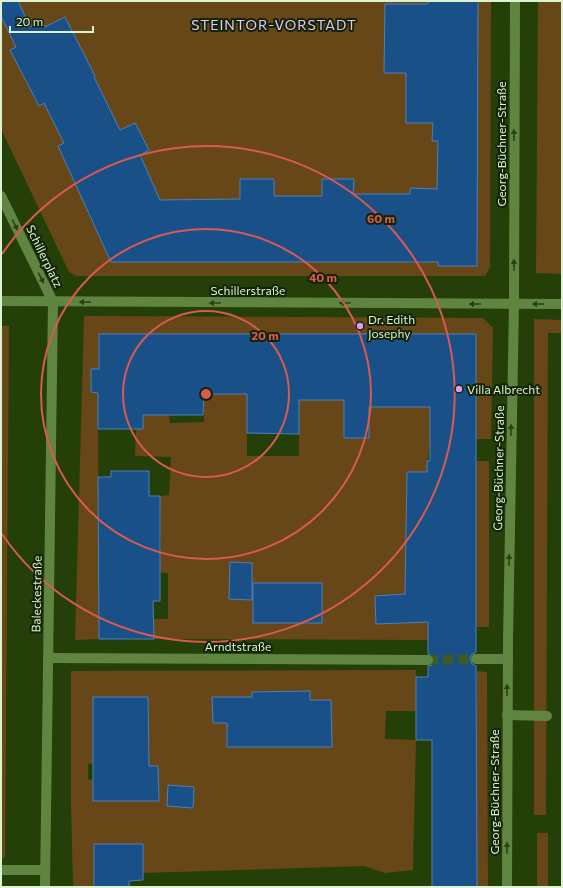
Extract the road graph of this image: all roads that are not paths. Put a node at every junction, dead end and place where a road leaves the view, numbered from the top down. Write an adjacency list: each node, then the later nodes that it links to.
1 (515, 1): 5 (street, Georg-Büchner-Straße, one-way to 1)
2 (1, 196): 4 (street, Schillerplatz, one-way to 4)
3 (1, 301): 4 (street, Schillerplatz)
4 (53, 302): 5 (street, Schillerstraße, one-way to 4); 7 (street, Baleckestraße)
5 (514, 304): 6 (street, Schillerstraße, one-way to 5); 9 (street, Georg-Büchner-Straße, one-way to 5)
6 (562, 304)
7 (48, 658): 10 (street, Arndtstraße); 14 (street, Baleckestraße)
8 (476, 659): 9 (street)
9 (508, 659): 11 (street, Georg-Büchner-Straße, one-way to 9)
10 (428, 660)
11 (507, 715): 12 (street); 16 (street, Georg-Büchner-Straße, one-way to 11)
12 (547, 716)
13 (1, 870): 14 (street)
14 (45, 870): 15 (street, Baleckestraße)
15 (45, 887)
16 (507, 887)

